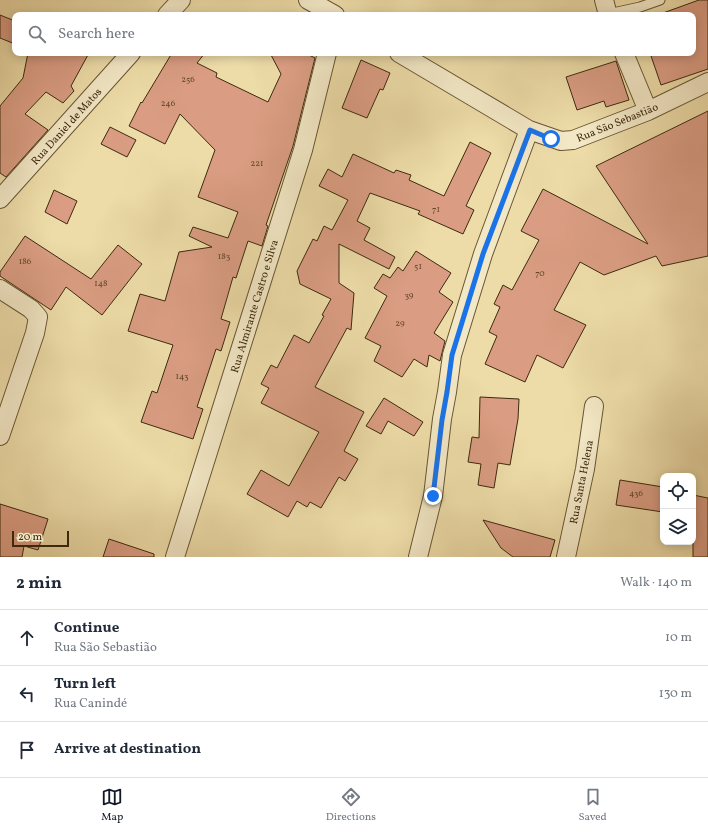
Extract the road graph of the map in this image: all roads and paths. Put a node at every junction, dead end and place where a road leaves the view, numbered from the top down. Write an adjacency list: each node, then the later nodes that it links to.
1 (181, 0): 7 (street)
2 (308, 0): 8 (street)
3 (332, 0): 9 (street)
4 (660, 0): 5 (lane)
5 (638, 3): 6 (lane)
6 (607, 10)
7 (170, 12)
8 (330, 12)
9 (335, 12)
10 (128, 56): 17 (street, Rua Daniel de Matos)
11 (326, 56): 21 (street, Rua Almirante Castro e Silva)
12 (405, 56): 16 (street, Rua São Sebastião)
13 (625, 56): 15 (street)
14 (708, 82): 15 (street, Rua São Sebastião)
15 (648, 111): 16 (street, Rua São Sebastião)
16 (530, 130): 22 (street)
17 (3, 192)
18 (0, 289): 20 (street)
19 (594, 406): 23 (street, Rua Santa Helena)
20 (0, 436)
21 (175, 557)
22 (418, 557)
23 (566, 557)

